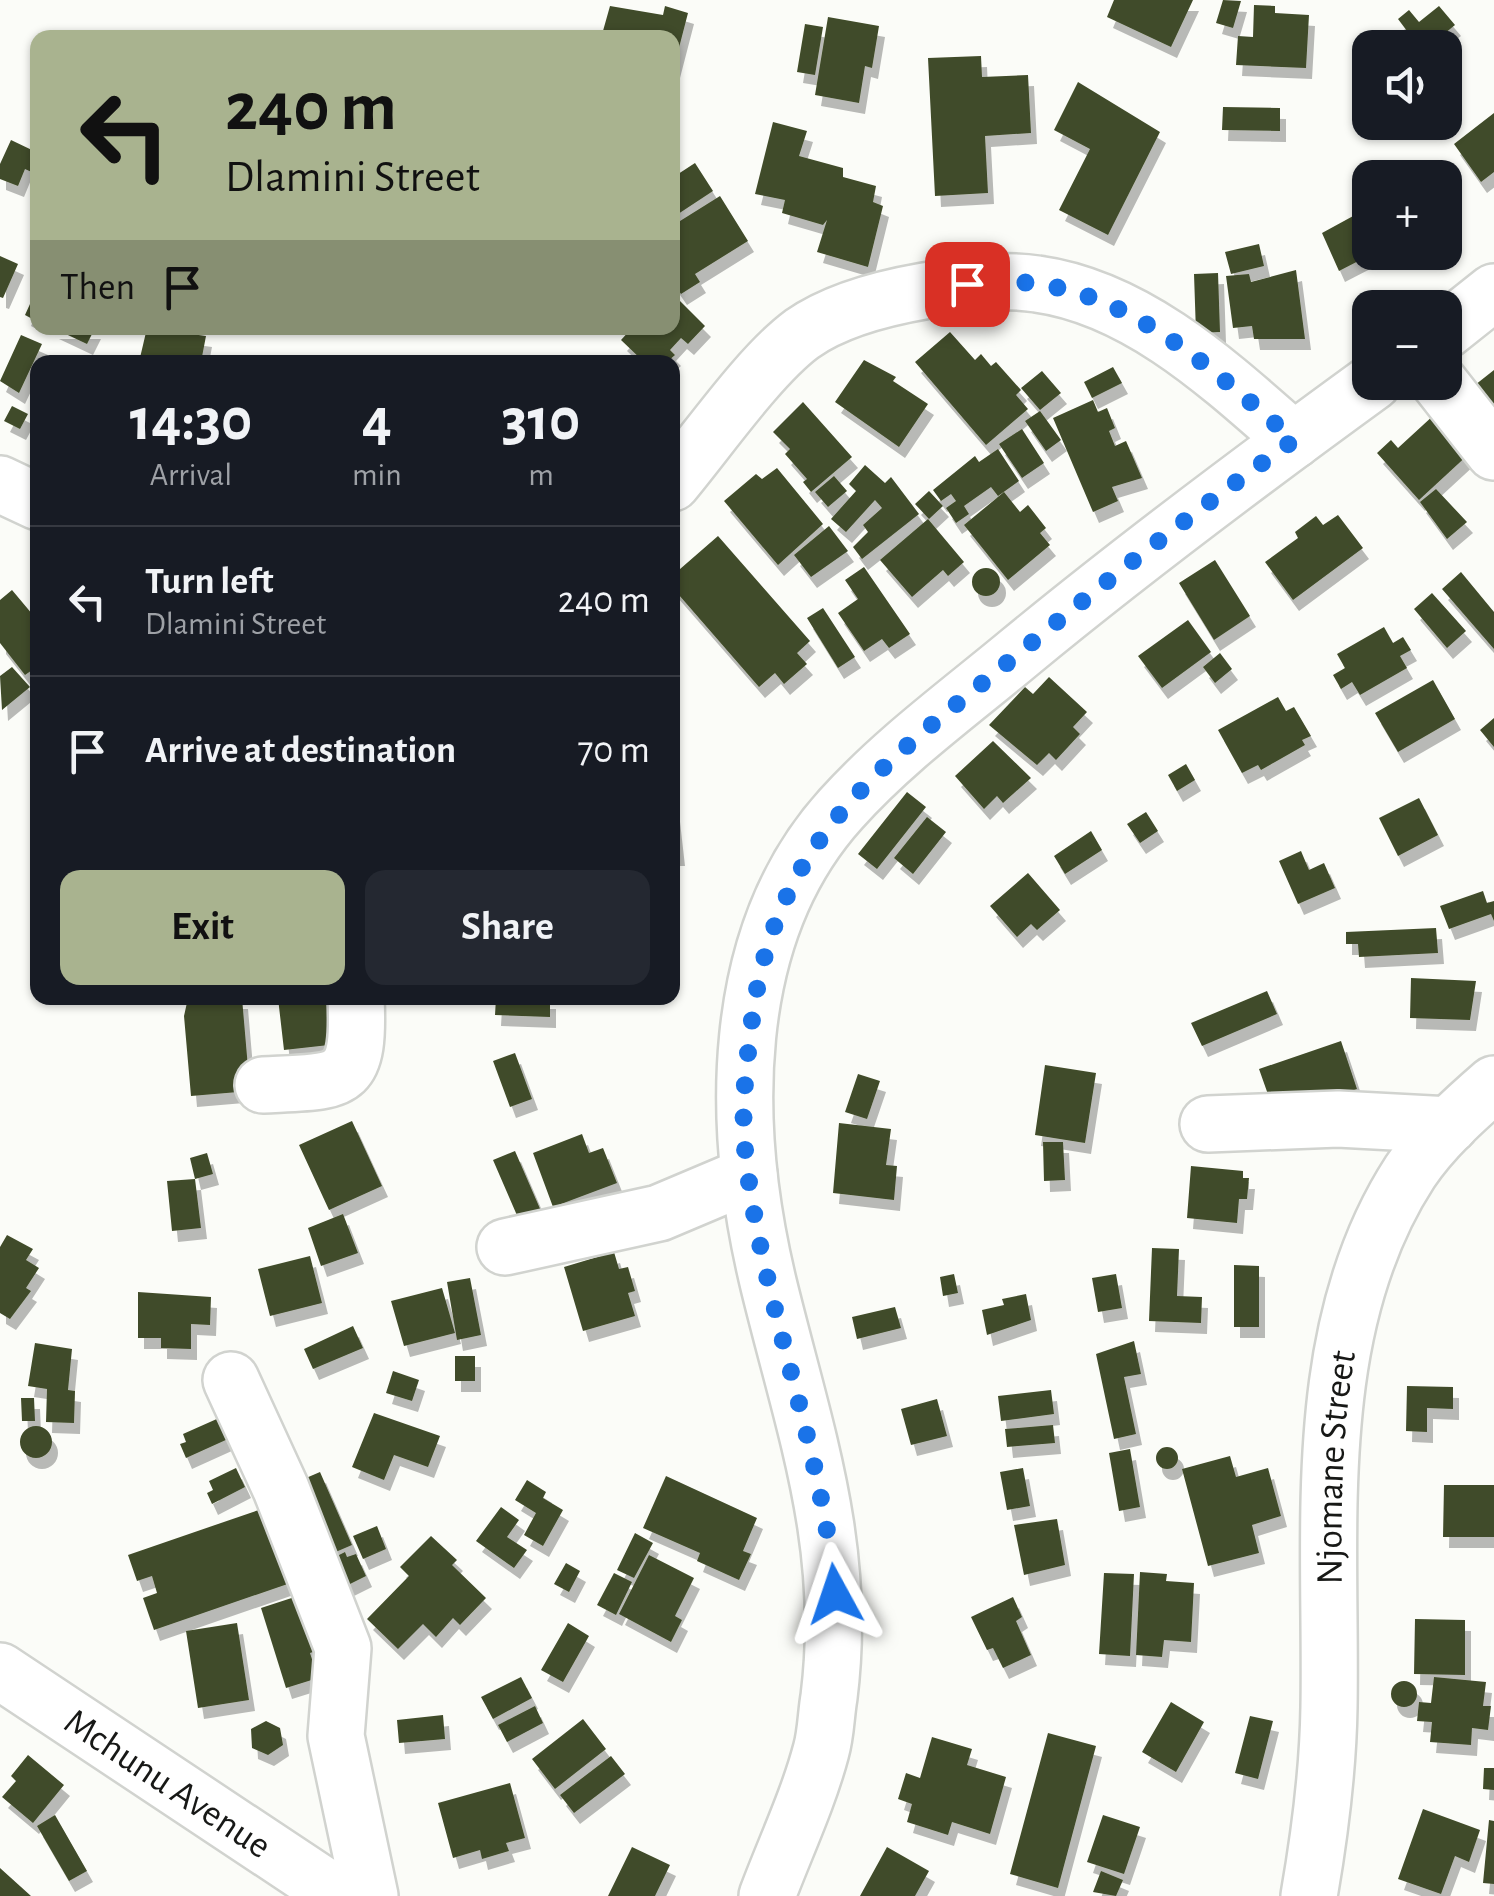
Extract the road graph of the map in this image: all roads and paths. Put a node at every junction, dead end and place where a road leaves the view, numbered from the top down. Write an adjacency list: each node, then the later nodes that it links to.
1 (1494, 292): 2 (street)
2 (1462, 317)
3 (1352, 397): 5 (street)
4 (1454, 400): 6 (street)
5 (1294, 440): 7 (street); 15 (street)
6 (1494, 452)
7 (680, 474)
8 (0, 484): 9 (street)
9 (30, 498)
10 (356, 1005): 11 (street)
11 (263, 1084)
12 (1494, 1084): 14 (street, Njomane Street)
13 (1208, 1124): 14 (street)
14 (1450, 1125): 22 (street, Njomane Street)
15 (749, 1174): 16 (street); 21 (street)
16 (505, 1247)
17 (231, 1380): 20 (street)
18 (0, 1671): 19 (street, Mchunu Avenue)
19 (339, 1896)
20 (370, 1896)
21 (768, 1896)
22 (1309, 1896)

